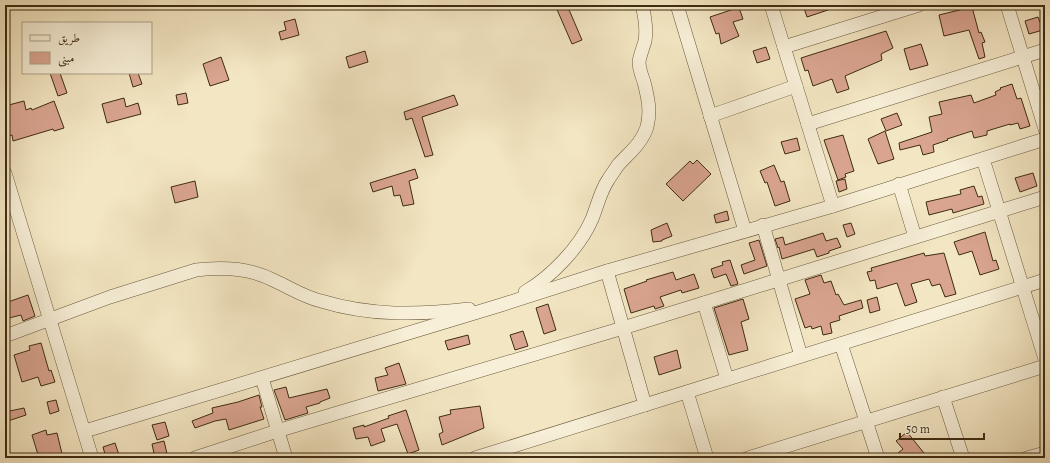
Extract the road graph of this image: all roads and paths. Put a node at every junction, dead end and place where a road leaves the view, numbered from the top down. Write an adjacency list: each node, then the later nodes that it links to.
1 (642, 5): 29 (street)
2 (677, 5): 10 (street)
3 (770, 5): 6 (street)
4 (919, 5): 6 (street)
5 (1007, 5): 8 (street)
6 (784, 47): 9 (street)
7 (1045, 50): 8 (street)
8 (1023, 57): 11 (street); 12 (street)
9 (796, 86): 10 (street); 11 (street)
10 (710, 116): 22 (street)
11 (808, 124): 18 (street)
12 (1045, 129)
13 (1045, 139): 14 (street)
14 (983, 159): 16 (street); 19 (street)
15 (5, 173): 20 (street)
16 (899, 184): 18 (street); 23 (street)
17 (1045, 197): 19 (street)
18 (833, 206): 21 (street)
19 (999, 211): 23 (street); 27 (street)
20 (11, 214): 30 (street)
21 (763, 225): 22 (street); 25 (street)
22 (745, 231): 24 (street)
23 (915, 237): 25 (street)
24 (607, 271): 29 (street); 31 (street)
25 (779, 280): 28 (street); 34 (street)
26 (1045, 280): 27 (street)
27 (1023, 287): 33 (street); 35 (street)
28 (704, 303): 31 (street); 38 (street)
29 (501, 305): 30 (street); 37 (street)
30 (51, 320): 32 (street); 43 (street)
31 (623, 328): 41 (street); 44 (street)
32 (5, 336)
33 (841, 344): 34 (street); 42 (street)
34 (801, 356): 38 (street)
35 (1045, 359)
36 (1045, 366): 40 (street)
37 (262, 378): 43 (street); 44 (street)
38 (727, 379): 39 (street)
39 (687, 392): 41 (street); 50 (street)
40 (943, 397): 42 (street); 53 (street)
41 (645, 405): 49 (street)
42 (865, 422): 51 (street); 52 (street)
43 (85, 431): 46 (street)
44 (277, 431): 47 (street); 48 (street)
45 (1045, 453): 54 (street)
46 (92, 458)
47 (195, 458)
48 (286, 458)
49 (474, 458)
50 (707, 458)
51 (748, 458)
52 (878, 458)
53 (963, 458)
54 (1027, 458)

